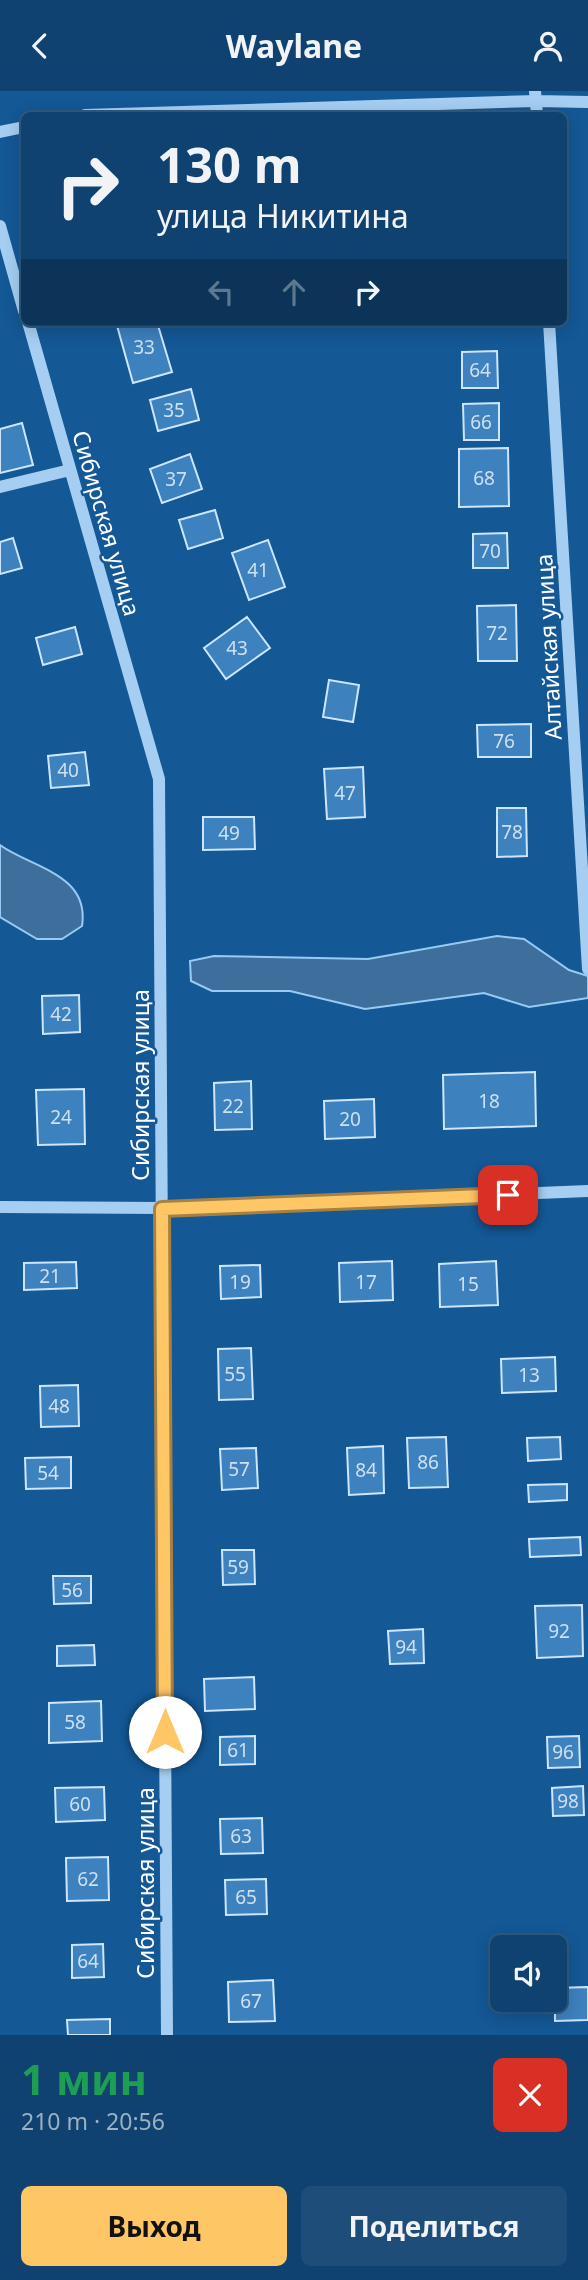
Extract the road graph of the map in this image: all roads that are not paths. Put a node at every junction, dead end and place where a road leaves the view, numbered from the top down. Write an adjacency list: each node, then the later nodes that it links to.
1 (535, 96): 2 (street); 3 (street)
2 (588, 102)
3 (156, 112)
4 (21, 128): 5 (street)
5 (0, 132)
6 (0, 226): 7 (street)
7 (21, 300)
8 (29, 326): 10 (street, Сибирская улица)
9 (549, 326): 12 (street, Алтайская улица)
10 (70, 470): 11 (street); 16 (street, Сибирская улица)
11 (0, 487)
12 (587, 953): 13 (street, Алтайская улица)
13 (588, 969)
14 (588, 1191): 16 (street)
15 (0, 1207): 16 (street)
16 (162, 1209): 17 (street, Сибирская улица)
17 (167, 2035)

